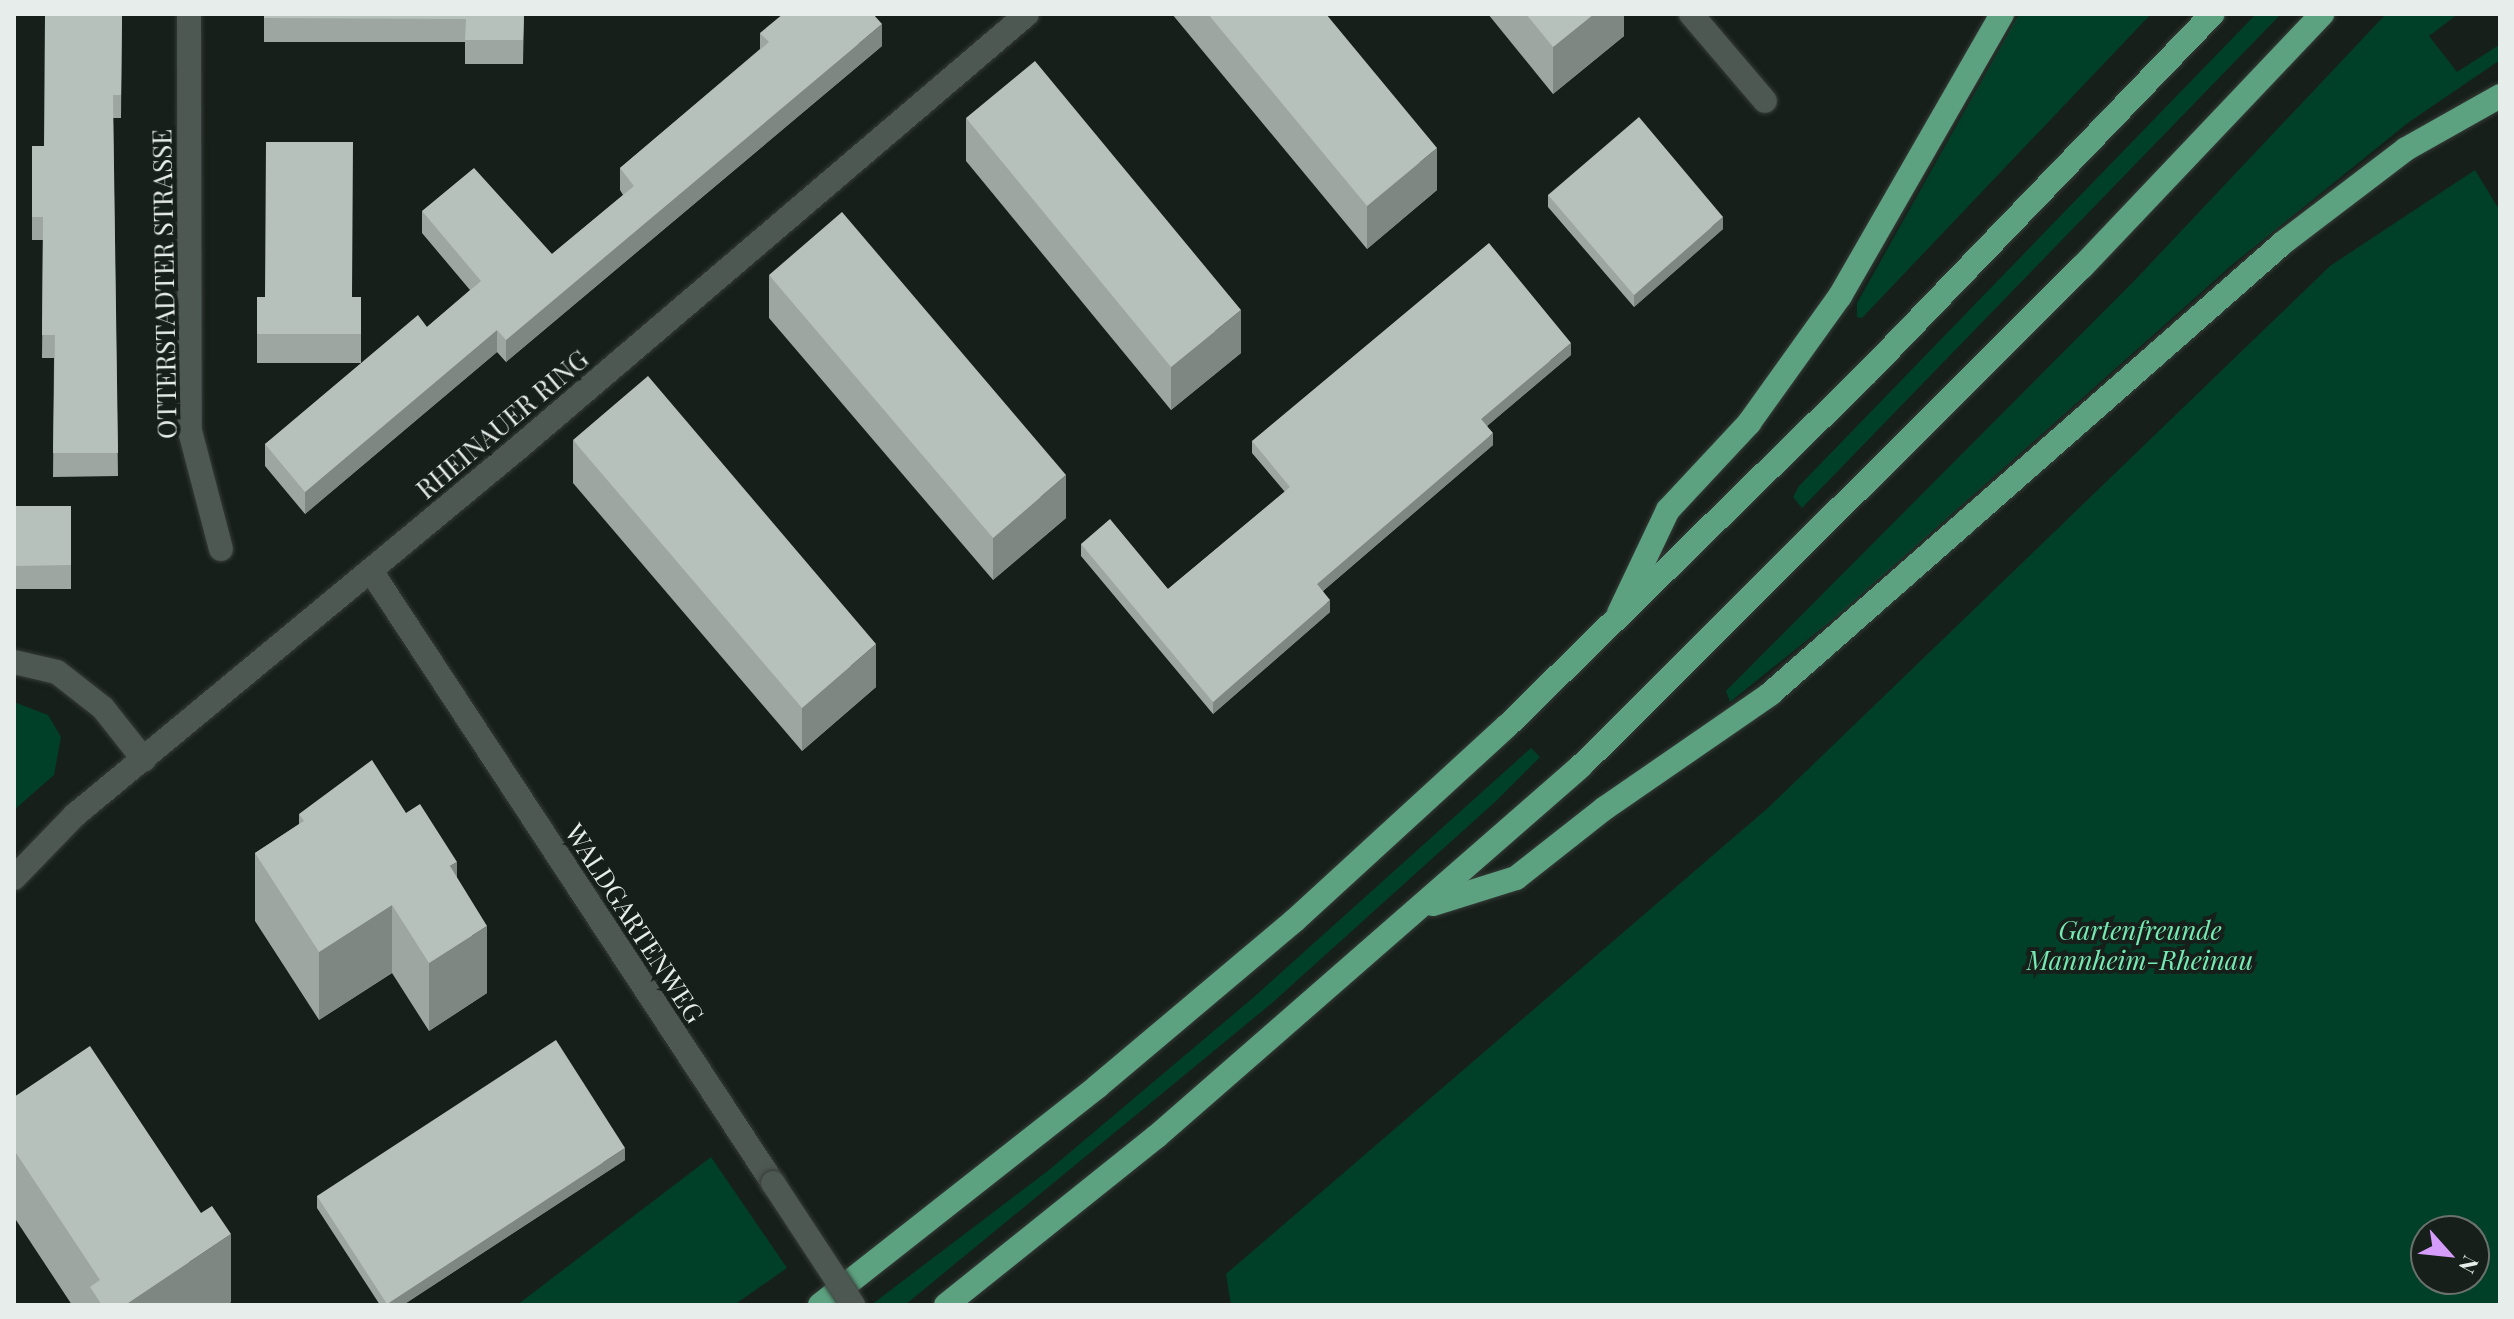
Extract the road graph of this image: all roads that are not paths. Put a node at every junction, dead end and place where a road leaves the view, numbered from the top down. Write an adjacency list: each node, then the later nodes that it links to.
1 (189, 14): 9 (street, OTTERSTADTER STRASSE)
2 (1027, 14): 10 (street, RHEINAUER RING)
3 (1691, 14): 8 (street)
4 (2002, 14): 11 (highway)
5 (2213, 14): 11 (highway)
6 (2322, 14): 15 (highway)
7 (2500, 96): 15 (highway)
8 (1765, 101)
9 (221, 549)
10 (371, 571): 13 (street, RHEINAUER RING); 17 (street, WALDGARTENWEG, bridge)
11 (1611, 630): 16 (highway)
12 (14, 662): 13 (street)
13 (144, 760): 14 (street, RHEINAUER RING)
14 (14, 878)
15 (1423, 908): 18 (highway)
16 (820, 1305)
17 (853, 1305)
18 (946, 1305)

